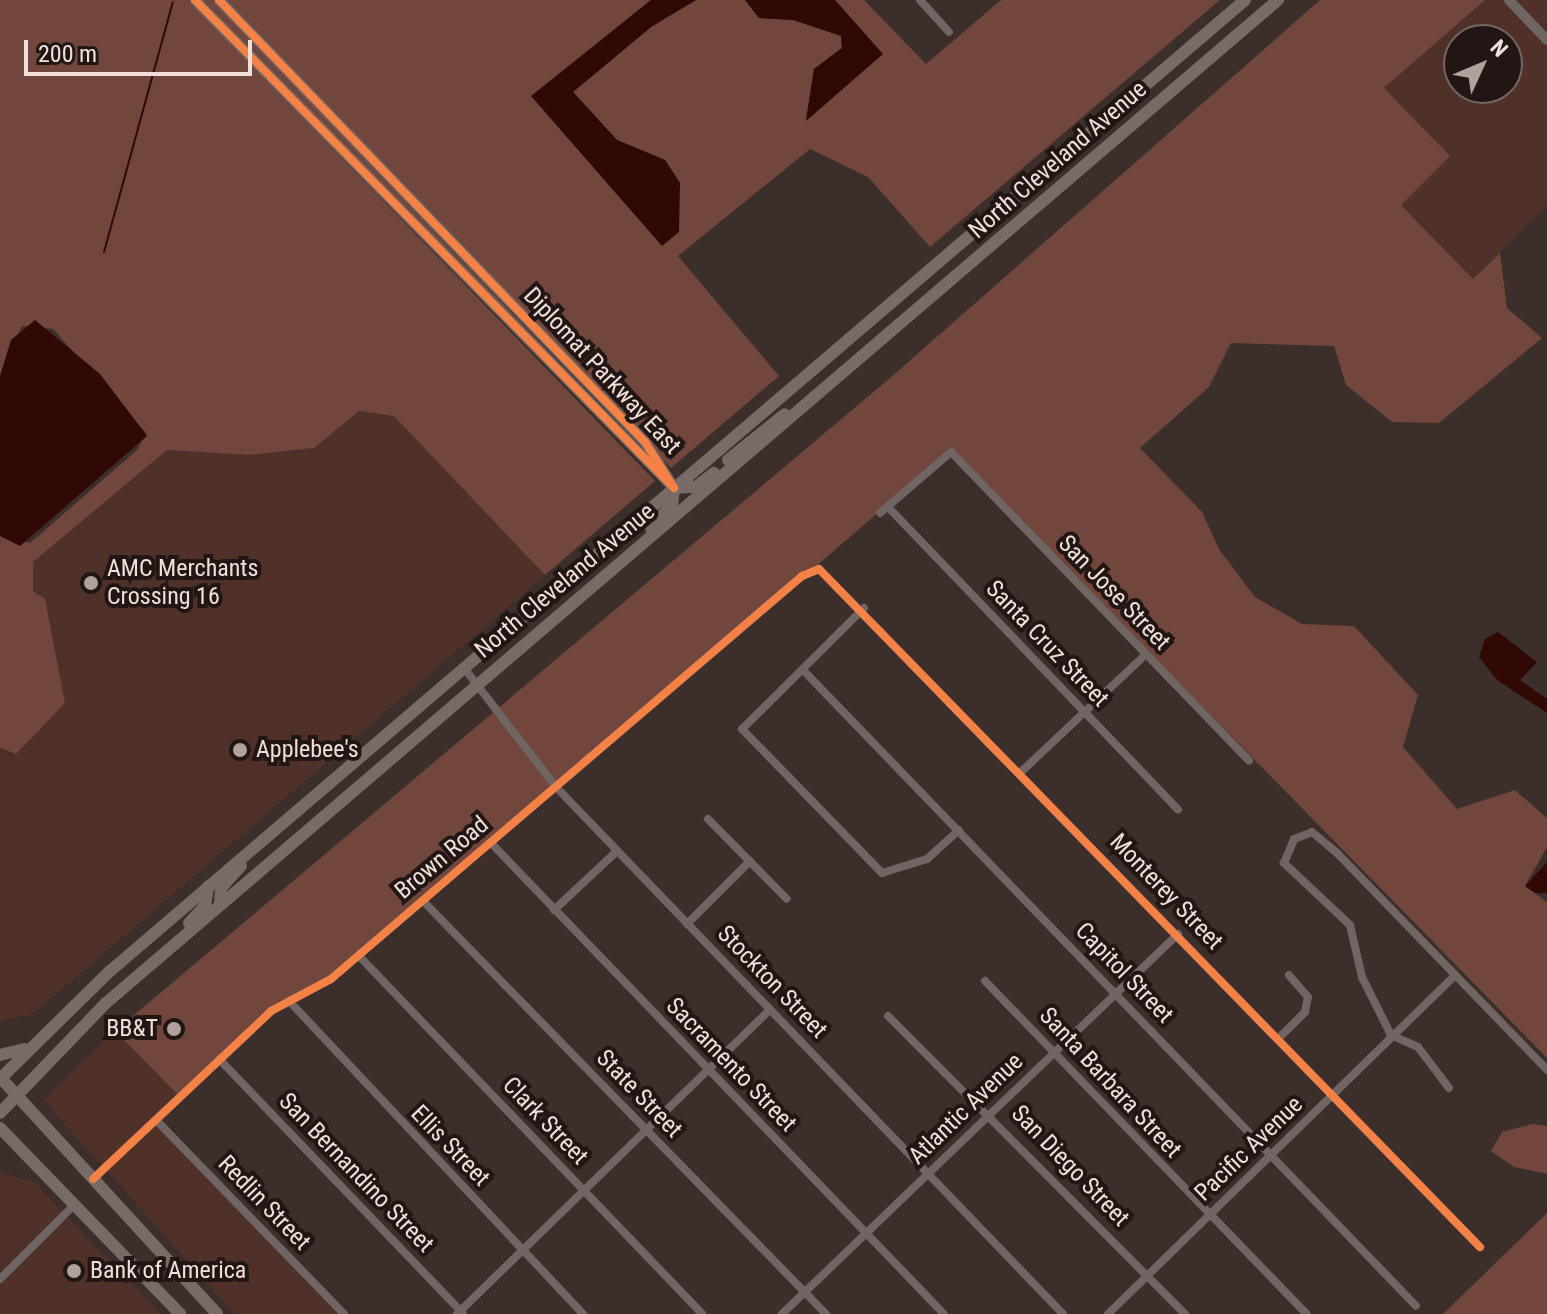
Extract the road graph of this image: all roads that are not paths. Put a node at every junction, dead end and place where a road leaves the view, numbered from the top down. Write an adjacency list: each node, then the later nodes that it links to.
1 (195, 0): 10 (main road, Diplomat Parkway East)
2 (219, 0): 10 (main road, Diplomat Parkway East)
3 (1245, 0): 10 (main road, North Cleveland Avenue)
4 (1278, 0): 9 (main road, North Cleveland Avenue)
5 (1509, 0): 8 (street)
6 (925, 2): 7 (street)
7 (949, 32)
8 (1547, 40)
9 (843, 373): 10 (main road); 12 (main road, North Cleveland Avenue)
10 (674, 488): 12 (main road); 16 (main road, North Cleveland Avenue)
11 (884, 510): 15 (street, San Jose Street); 19 (street, Santa Cruz Street)
12 (617, 566): 18 (main road, North Cleveland Avenue)
13 (819, 569): 14 (street, Monterey Street); 22 (street, Brown Road)
14 (864, 608): 17 (street); 21 (street, Monterey Street)
15 (1146, 654): 19 (street); 20 (street, San Jose Street)
16 (464, 668): 18 (street, Stockton Street); 26 (main road, North Cleveland Avenue)
17 (803, 670): 25 (street, Capitol Street); 25 (street)
18 (478, 684): 22 (street, Stockton Street); 33 (main road, North Cleveland Avenue)
19 (1084, 711): 21 (street); 23 (street, Santa Cruz Street)
20 (1249, 761)
21 (1022, 771): 36 (street, Monterey Street)
22 (556, 787): 27 (street, Brown Road); 28 (street, Stockton Street)
23 (1178, 809)
24 (708, 819): 29 (street)
25 (959, 830): 42 (street, Capitol Street)
26 (270, 833): 30 (main road, North Cleveland Avenue); 33 (main road)
27 (491, 843): 32 (street, Brown Road); 34 (street, Sacramento Street)
28 (617, 851): 34 (street); 35 (street, Stockton Street)
29 (750, 861): 31 (street); 35 (street)
30 (208, 886): 38 (main road); 48 (main road, North Cleveland Avenue)
31 (787, 899)
32 (423, 901): 37 (street, Brown Road); 62 (street, State Street)
33 (220, 905): 38 (main road, North Cleveland Avenue)
34 (554, 910): 53 (street, Sacramento Street)
35 (687, 924): 44 (street, Stockton Street)
36 (1178, 934): 42 (street, Atlantic Avenue); 47 (street, Monterey Street)
37 (359, 956): 43 (street, Brown Road); 66 (street, Clark Street)
38 (152, 964): 56 (main road, North Cleveland Avenue)
39 (1289, 975): 47 (street)
40 (1452, 978): 46 (street, Pacific Avenue); 46 (street); 52 (street)
41 (985, 981): 49 (street, Santa Barbara Street)
42 (1116, 993): 49 (street, Atlantic Avenue); 63 (street, Capitol Street)
43 (291, 1003): 51 (street, Brown Road); 71 (street, Ellis Street)
44 (770, 1010): 53 (street); 64 (street, Stockton Street)
45 (888, 1016): 59 (street, San Diego Street)
46 (1391, 1035): 55 (street); 57 (street, Pacific Avenue)
47 (1279, 1038): 57 (street, Monterey Street)
48 (31, 1046): 50 (main road); 54 (main road, North Cleveland Avenue)
49 (1054, 1053): 59 (street, Atlantic Avenue); 68 (street, Santa Barbara Street)
50 (0, 1055)
51 (219, 1059): 60 (street, Brown Road); 76 (street, San Bernandino Street)
52 (1547, 1070)
53 (710, 1071): 62 (street); 69 (street, Sacramento Street)
54 (0, 1078): 56 (main road)
55 (1449, 1088)
56 (15, 1094): 58 (main road, North Cleveland Avenue); 65 (main road)
57 (1333, 1096): 63 (street, Pacific Avenue); 70 (street, Monterey Street)
58 (0, 1113)
59 (991, 1113): 64 (street, Atlantic Avenue); 72 (street, San Diego Street)
60 (156, 1120): 65 (street, Brown Road); 79 (street, Redlin Street)
61 (0, 1128): 67 (main road)
62 (647, 1131): 66 (street); 74 (street, State Street)
63 (1271, 1155): 68 (street, Pacific Avenue); 75 (street, Capitol Street)
64 (928, 1173): 69 (street, Atlantic Avenue); 85 (street, Stockton Street)
65 (93, 1179): 78 (main road)
66 (585, 1191): 71 (street); 81 (street, Clark Street)
67 (74, 1205): 73 (street); 77 (main road)
68 (1209, 1216): 72 (street, Pacific Avenue); 88 (street, Santa Barbara Street)
69 (865, 1233): 74 (street, Atlantic Avenue); 84 (street, Sacramento Street)
70 (1480, 1247)
71 (523, 1251): 76 (street); 80 (street, Ellis Street)
72 (1147, 1275): 86 (street, Pacific Avenue); 87 (street, San Diego Street)
73 (0, 1279)
74 (805, 1291): 82 (street, Atlantic Avenue); 83 (street, State Street)
75 (1416, 1306)
76 (460, 1313)
77 (180, 1314)
78 (217, 1314)
79 (344, 1314)
80 (583, 1314)
81 (702, 1314)
82 (782, 1314)
83 (826, 1314)
84 (944, 1314)
85 (1063, 1314)
86 (1108, 1314)
87 (1185, 1314)
88 (1307, 1314)

